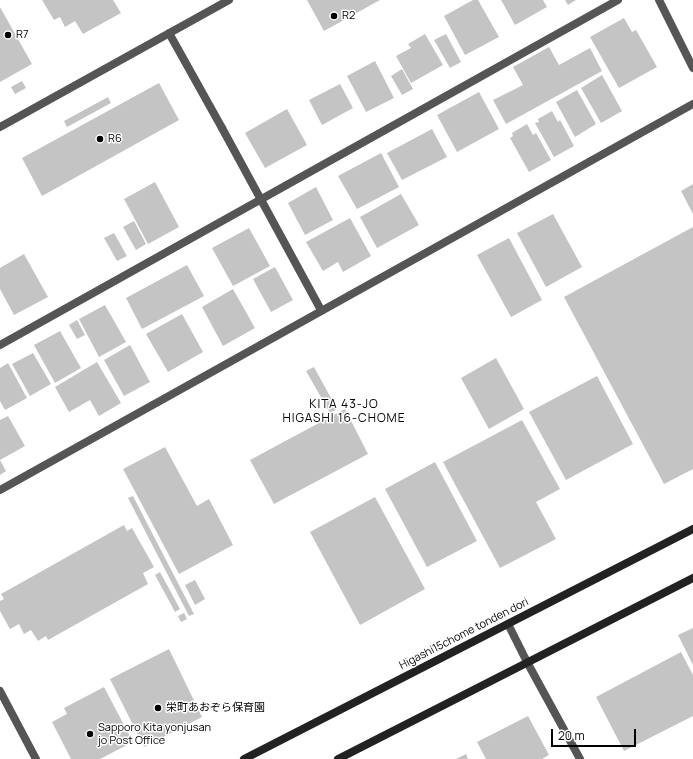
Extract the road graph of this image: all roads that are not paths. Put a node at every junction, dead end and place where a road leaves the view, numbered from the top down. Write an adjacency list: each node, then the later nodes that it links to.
1 (229, 0): 4 (street)
2 (618, 0): 8 (street)
3 (659, 0): 5 (street)
4 (169, 33): 7 (street); 8 (street)
5 (693, 68)
6 (693, 104): 9 (street)
7 (0, 127)
8 (262, 199): 9 (street); 10 (street)
9 (321, 310): 11 (street)
10 (0, 345)
11 (0, 490)
12 (693, 530): 14 (street, Higashi15chome tonden dori)
13 (693, 578): 15 (street)
14 (508, 624): 15 (street); 18 (street, Higashi15chome tonden dori)
15 (527, 662): 19 (street); 20 (street)
16 (0, 691): 17 (street)
17 (36, 759)
18 (244, 759)
19 (338, 759)
20 (580, 759)

